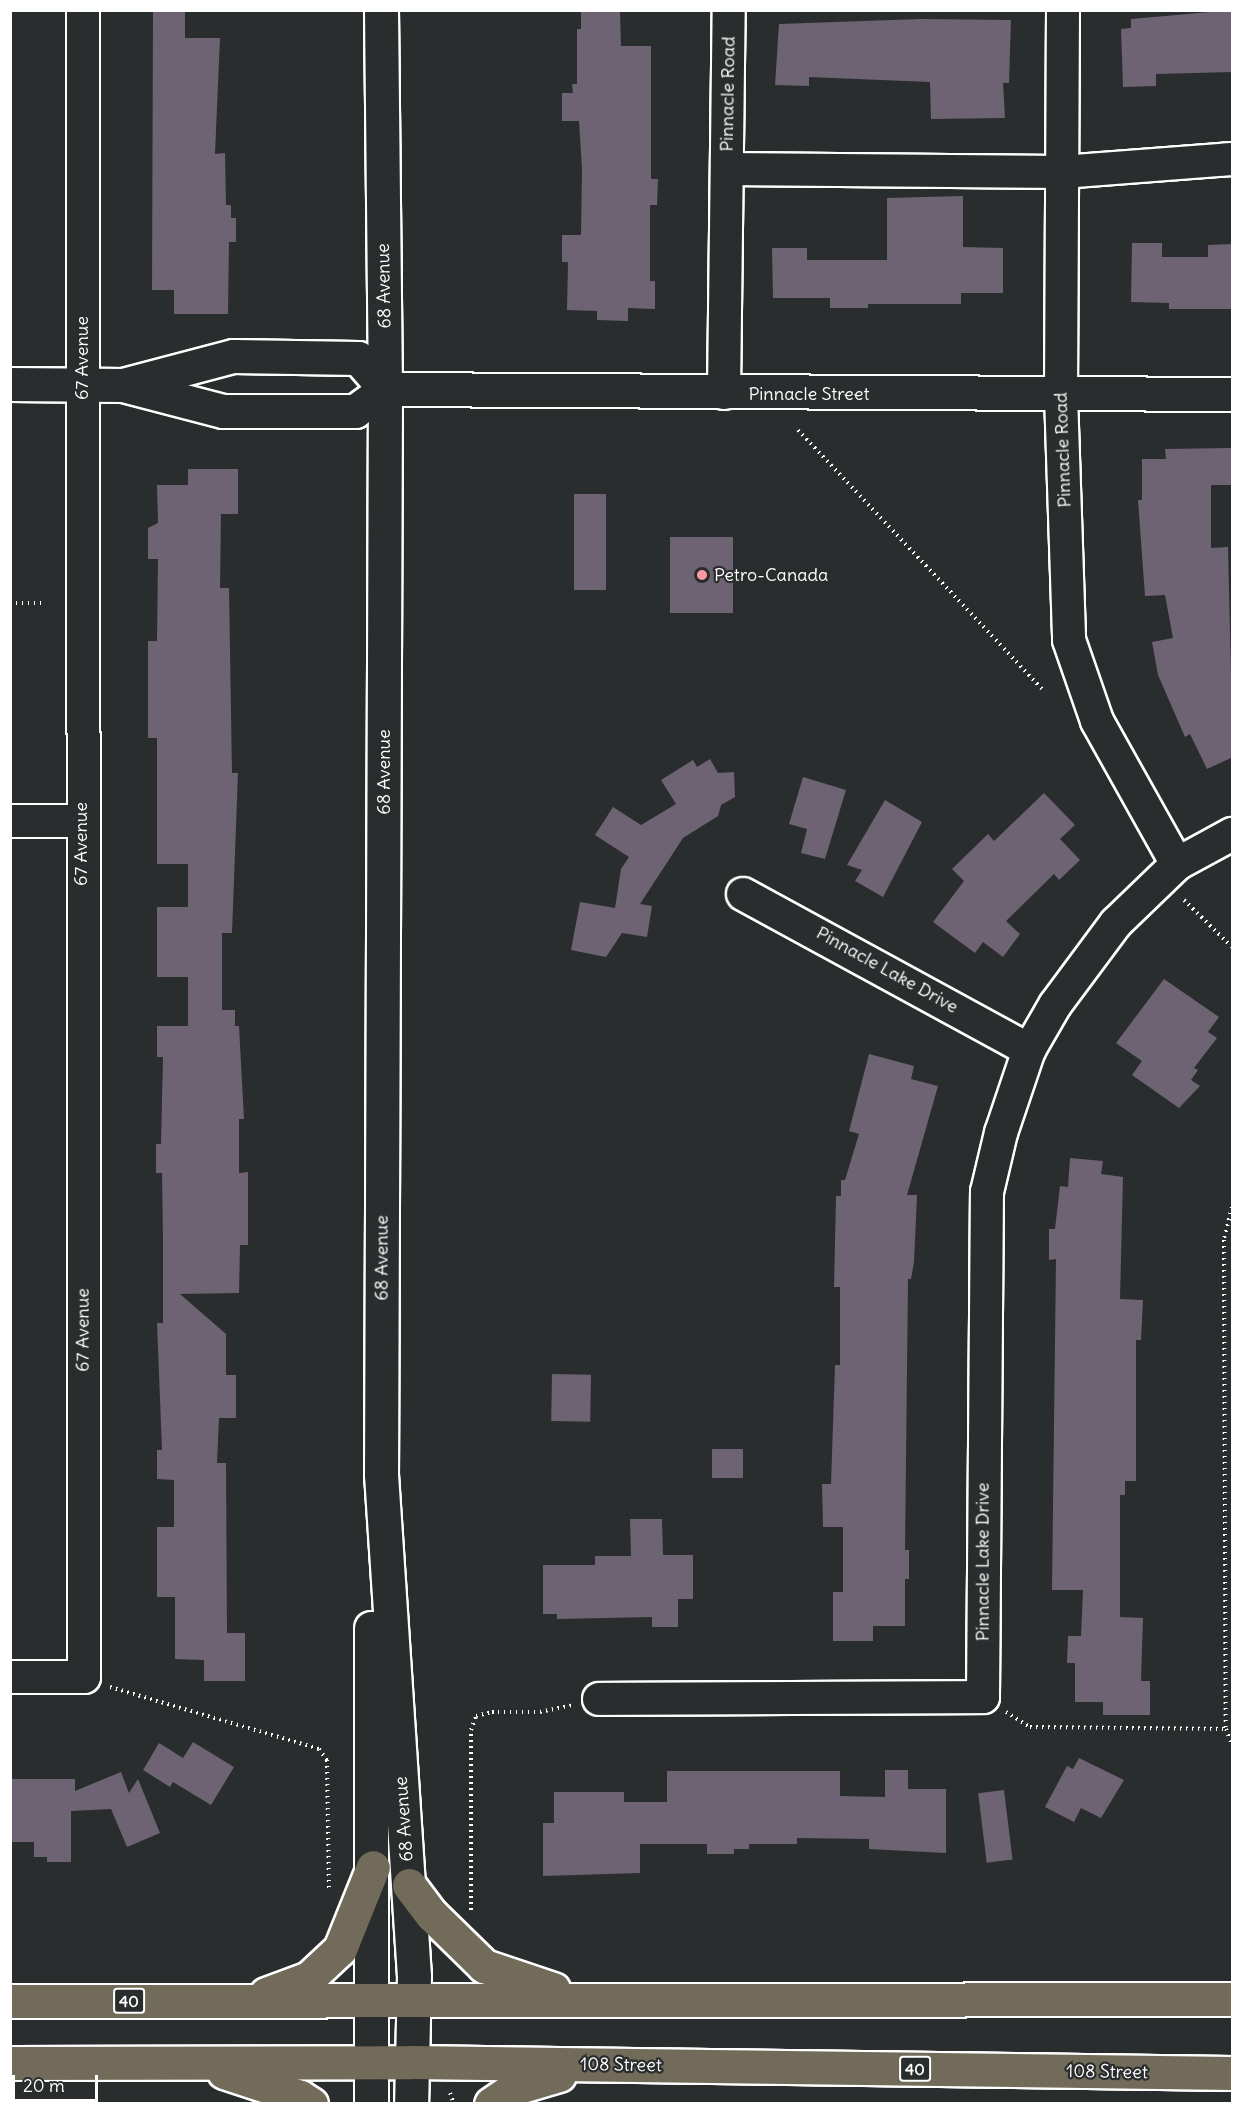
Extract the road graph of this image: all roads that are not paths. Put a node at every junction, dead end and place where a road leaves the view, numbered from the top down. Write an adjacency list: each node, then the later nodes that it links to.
1 (83, 10): 9 (street, 67 Avenue)
2 (381, 10): 11 (main road, 68 Avenue)
3 (729, 10): 6 (street, Pinnacle Road)
4 (1063, 10): 7 (street, Pinnacle Road)
5 (1233, 159): 7 (street)
6 (727, 169): 7 (street); 12 (street, Pinnacle Road)
7 (1062, 172): 14 (street, Pinnacle Road)
8 (10, 384): 9 (main road)
9 (82, 385): 10 (main road); 16 (street, 67 Avenue)
10 (123, 385): 11 (main road); 11 (main road)
11 (385, 389): 12 (main road, Pinnacle Street); 21 (main road, 68 Avenue)
12 (724, 393): 14 (main road, Pinnacle Street)
13 (1233, 394): 14 (main road, Pinnacle Street)
14 (1061, 395): 18 (street, Pinnacle Road)
15 (10, 821): 16 (street)
16 (81, 821): 22 (street, 67 Avenue)
17 (1233, 834): 18 (street, Pinnacle Lake Drive)
18 (1177, 864): 20 (street, Pinnacle Lake Drive)
19 (743, 894): 20 (street, Pinnacle Lake Drive)
20 (1029, 1050): 23 (street, Pinnacle Lake Drive)
21 (383, 1534): 24 (main road, 68 Avenue); 25 (main road, 68 Avenue)
22 (10, 1677)
23 (599, 1699)
24 (373, 1867): 29 (main road); 30 (main road, 68 Avenue)
25 (409, 1885): 27 (main road); 31 (main road, 68 Avenue)
26 (1233, 1999): 27 (main road, 40)
27 (599, 2000): 31 (main road, 40)
28 (10, 2001): 29 (main road, 40)
29 (247, 2001): 30 (main road, 40)
30 (372, 2001): 31 (main road, 40); 33 (main road, 68 Avenue)
31 (415, 2001): 34 (main road, 68 Avenue)
32 (194, 2062): 33 (main road, 108 Street / 40); 35 (main road, 108 Street / 40); 38 (main road)
33 (372, 2062): 34 (main road, 108 Street / 40); 39 (main road, 68 Avenue)
34 (411, 2062): 36 (main road, 108 Street / 40); 40 (main road, 68 Avenue)
35 (10, 2063)
36 (598, 2064): 37 (main road, 108 Street / 40); 41 (main road)
37 (1233, 2073)
38 (310, 2103)
39 (371, 2103)
40 (411, 2103)
41 (491, 2103)

